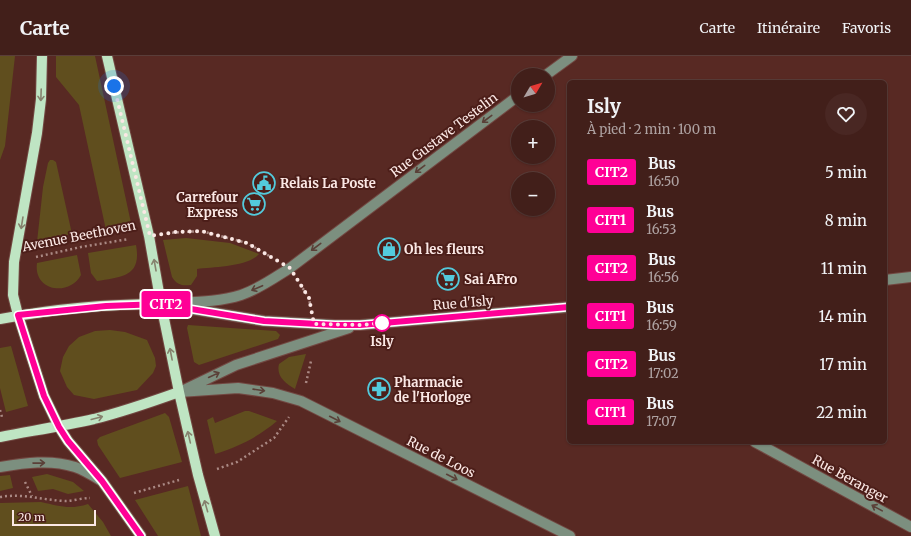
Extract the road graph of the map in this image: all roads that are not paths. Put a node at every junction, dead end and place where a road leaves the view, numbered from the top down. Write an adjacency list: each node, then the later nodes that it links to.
1 (42, 56): 10 (main road, one-way to 10)
2 (107, 56): 8 (main road, one-way to 2)
3 (572, 56): 4 (street)
4 (555, 68)
5 (511, 101): 8 (street, Rue Gustave Testelin, one-way to 8)
6 (911, 278): 7 (street)
7 (887, 280)
8 (161, 304): 10 (main road); 12 (street); 13 (main road, one-way to 8)
9 (567, 307): 12 (street, Rue d'Isly)
10 (18, 315): 11 (main road); 14 (main road)
11 (0, 319)
12 (360, 325): 13 (street, one-way to 12)
13 (179, 392): 14 (main road, one-way to 13); 21 (main road, one-way to 13); 22 (street, Rue de Loos, one-way to 22)
14 (59, 427): 15 (main road); 18 (main road)
15 (0, 437)
16 (759, 444): 19 (street, Rue Beranger, one-way to 16)
17 (0, 467): 18 (street, one-way to 18)
18 (102, 481): 20 (main road)
19 (911, 527)
20 (141, 536)
21 (215, 536)
22 (570, 536)

